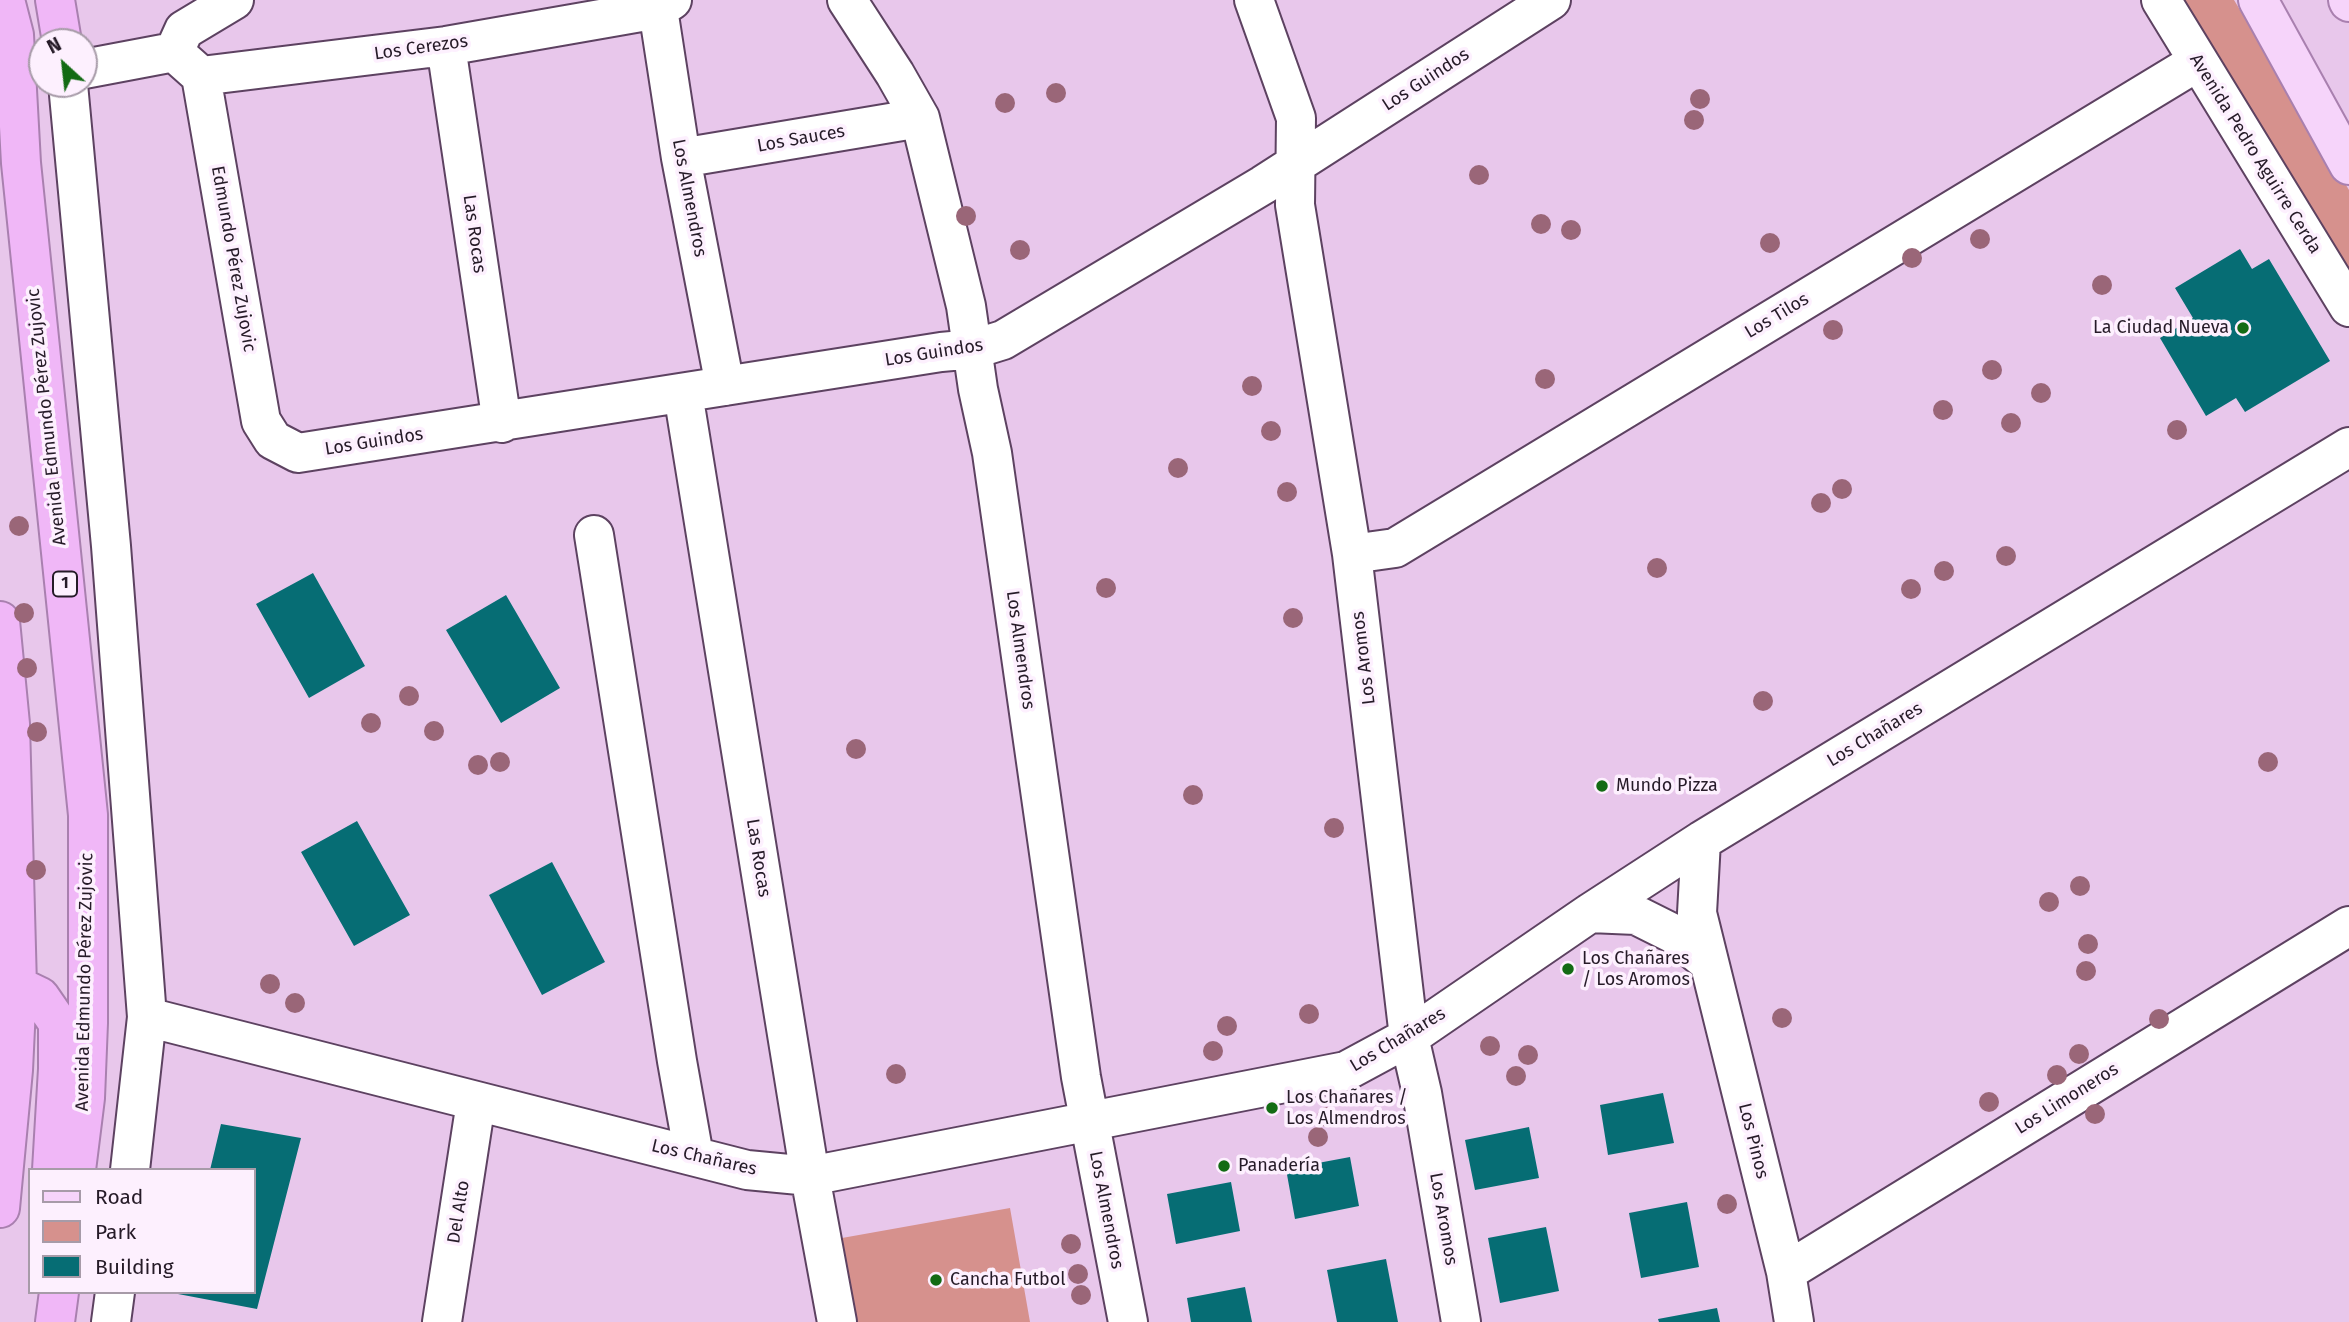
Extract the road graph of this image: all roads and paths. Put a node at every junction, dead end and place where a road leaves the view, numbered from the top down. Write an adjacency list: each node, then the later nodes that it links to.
1 (5, 0): 42 (highway, Avenida Edmundo Pérez Zujovic / 1)
2 (55, 0): 10 (highway)
3 (234, 0): 13 (street)
4 (847, 0): 16 (street, Los Almendros)
5 (1254, 0): 18 (street, Los Aromos)
6 (1550, 0): 18 (street, Los Guindos)
7 (2161, 0): 12 (street, Avenida Pedro Aguirre Cerda)
8 (2258, 0): 19 (main road)
9 (665, 4): 11 (street, Los Cerezos); 17 (street, Los Almendros)
10 (60, 28)
11 (446, 46): 13 (street, Los Cerezos); 24 (street, Las Rocas)
12 (2197, 62): 20 (street, Avenida Pedro Aguirre Cerda); 28 (street, Los Tilos)
13 (188, 64): 14 (street, Los Cerezos); 25 (street, Edmundo Pérez Zujovic)
14 (98, 68)
15 (69, 98): 36 (street)
16 (920, 118): 17 (street, Los Sauces); 21 (street, Los Almendros)
17 (681, 158): 22 (street, Los Almendros)
18 (1295, 164): 21 (street, Los Guindos); 28 (street, Los Aromos)
19 (2349, 165)
20 (2349, 307)
21 (974, 349): 22 (street, Los Guindos); 39 (street, Los Almendros)
22 (725, 386): 23 (street, Los Guindos)
23 (683, 393): 24 (street, Los Guindos); 44 (street, Las Rocas)
24 (502, 423): 25 (street, Los Guindos)
25 (273, 440)
26 (2349, 447): 31 (street, Los Chañares)
27 (594, 535): 40 (street)
28 (1352, 554): 37 (street, Los Aromos)
29 (0, 621): 30 (highway)
30 (5, 737): 35 (highway)
31 (1701, 841): 32 (street, Los Chañares); 34 (street, Los Pinos)
32 (1590, 913): 34 (street); 37 (street, Los Chañares)
33 (2349, 926): 46 (street, Los Limoneros)
34 (1707, 961): 46 (street, Los Pinos)
35 (9, 986): 41 (highway); 45 (highway)
36 (147, 1017): 38 (street, Los Chañares); 43 (street)
37 (1409, 1037): 39 (street, Los Chañares); 54 (street, Los Aromos)
38 (476, 1102): 40 (street, Los Chañares); 51 (street, Del Alto)
39 (1089, 1121): 44 (street, Los Chañares); 53 (street, Los Almendros)
40 (694, 1156): 44 (street, Los Chañares)
41 (51, 1168)
42 (76, 1168)
43 (130, 1168)
44 (810, 1176): 52 (street, Las Rocas)
45 (0, 1208)
46 (1786, 1272): 55 (street, Los Pinos)
47 (59, 1294): 49 (highway)
48 (115, 1294): 50 (street)
49 (55, 1322)
50 (111, 1322)
51 (442, 1322)
52 (837, 1322)
53 (1128, 1322)
54 (1461, 1322)
55 (1794, 1322)

